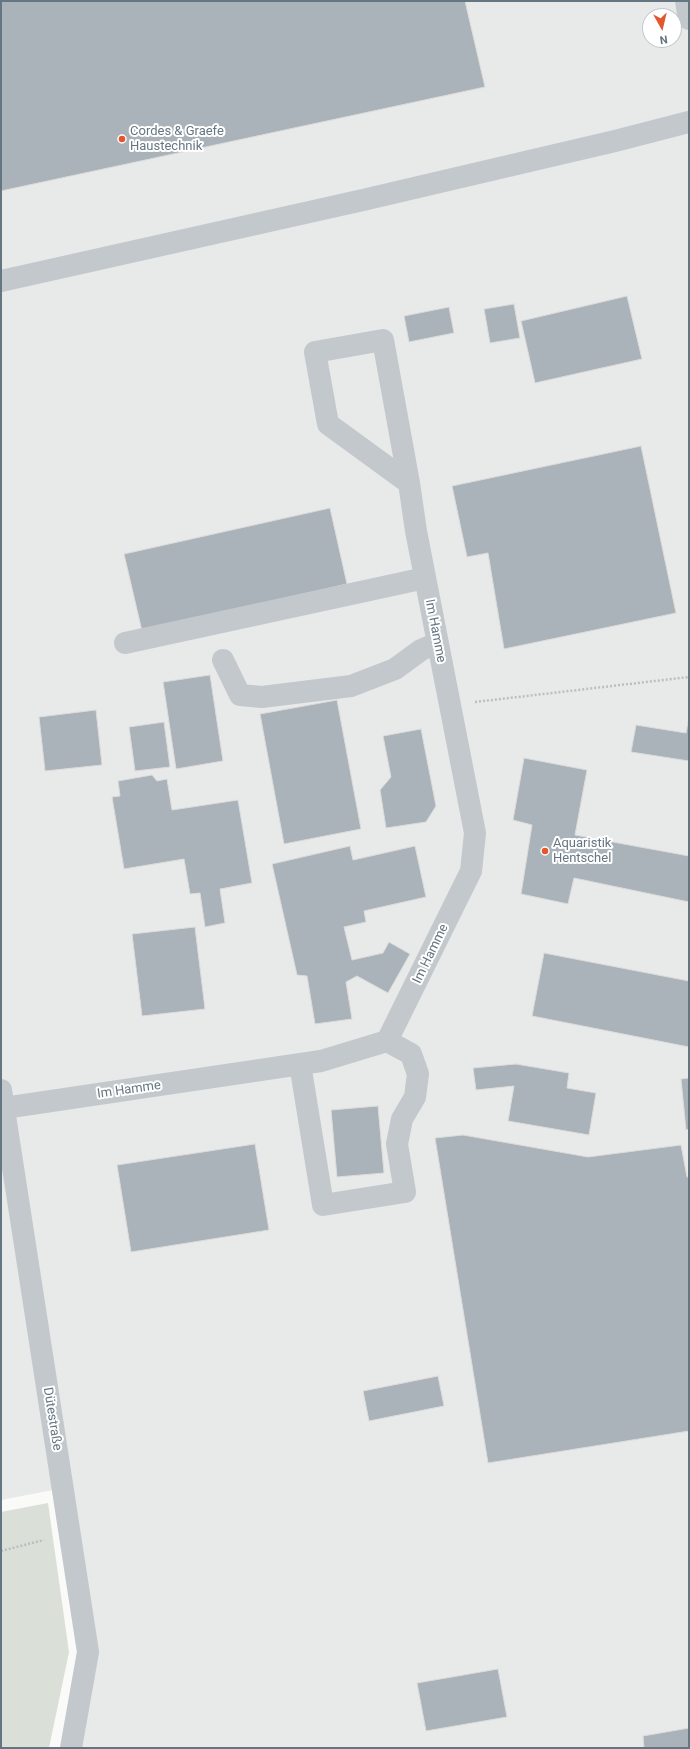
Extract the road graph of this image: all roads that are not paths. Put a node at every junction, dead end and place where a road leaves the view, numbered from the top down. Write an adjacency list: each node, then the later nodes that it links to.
1 (686, 1): 2 (street)
2 (689, 19)
3 (689, 122): 4 (street)
4 (1, 281)
5 (409, 483): 5 (street, Im Hamme); 6 (street, Im Hamme)
6 (425, 578): 7 (street); 8 (street, Im Hamme)
7 (125, 643)
8 (438, 644): 9 (street); 10 (street, Im Hamme)
9 (223, 660)
10 (387, 1041): 11 (street, Im Hamme); 11 (street)
11 (300, 1064): 12 (street, Im Hamme)
12 (3, 1099): 13 (street, Dütestraße)
13 (70, 1748)

